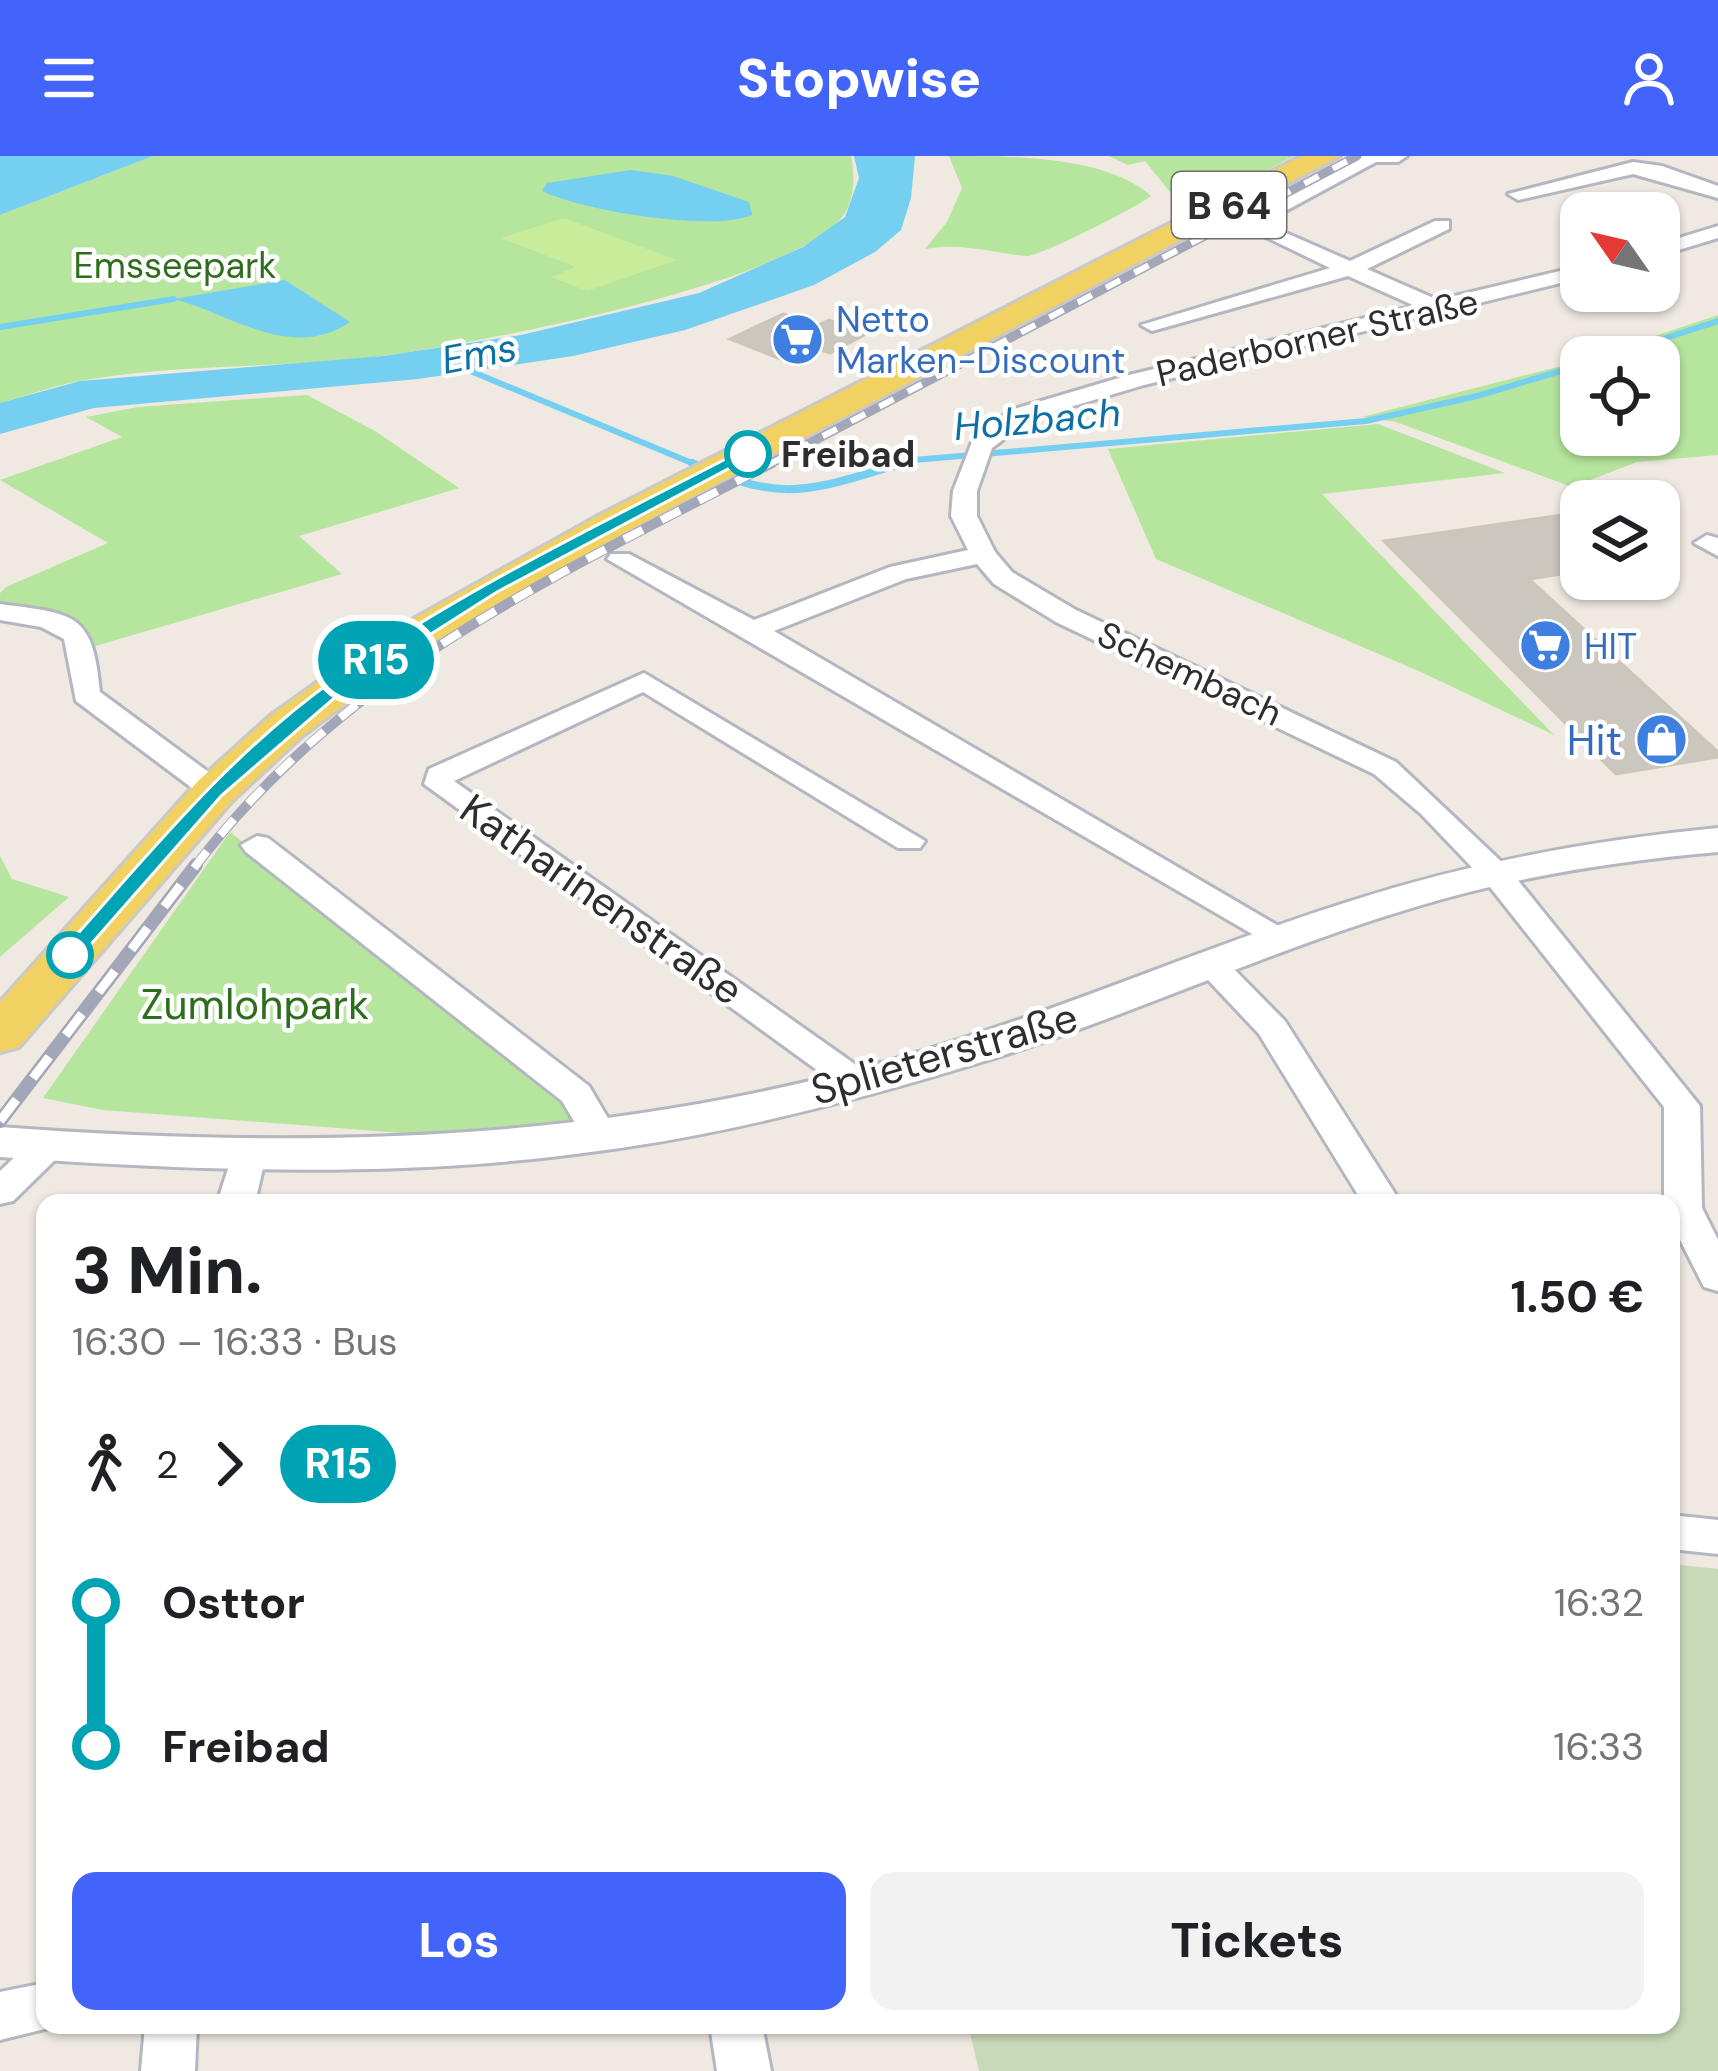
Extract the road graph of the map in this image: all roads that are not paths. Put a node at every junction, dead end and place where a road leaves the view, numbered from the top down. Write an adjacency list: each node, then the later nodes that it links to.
1 (1325, 156): 16 (main road, B 64)
2 (1403, 157): 8 (street)
3 (1718, 192): 4 (street)
4 (1518, 194)
5 (1442, 225): 8 (street)
6 (1718, 232): 7 (street)
7 (1680, 244)
8 (1352, 268): 10 (street); 11 (street)
9 (1560, 278): 10 (street, Paderborner Straße)
10 (1438, 310): 12 (street, Paderborner Straße)
11 (1152, 325)
12 (983, 555): 15 (street); 20 (street, Schembach)
13 (620, 559): 15 (street)
14 (0, 612): 16 (street)
15 (752, 630): 21 (street)
16 (215, 791): 23 (main road, B 64)
17 (909, 841): 26 (street, Katharinenstraße)
18 (1718, 841): 20 (street, Splieterstraße)
19 (257, 845): 28 (street)
20 (1497, 875): 21 (street, Splieterstraße); 36 (street, Schembach)
21 (1283, 938): 22 (street, Splieterstraße)
22 (1210, 965): 26 (street, Splieterstraße); 35 (street)
23 (48, 980): 24 (main road, B 64); 25 (main road, B 64)
24 (0, 1017)
25 (0, 1035)
26 (851, 1083): 28 (street, Splieterstraße)
27 (0, 1132): 31 (street, Splieterstraße)
28 (601, 1137): 32 (street, Splieterstraße)
29 (0, 1142): 30 (street, Splieterstraße)
30 (48, 1145): 31 (street, Splieterstraße); 33 (street)
31 (149, 1149): 32 (street, Splieterstraße)
32 (248, 1155): 34 (street)
33 (0, 1192)
34 (238, 1194)
35 (1376, 1194)
36 (1718, 1278)
37 (1680, 1533): 38 (street)
38 (1718, 1537)
39 (36, 2009): 40 (street)
40 (0, 2016)
41 (170, 2034): 43 (street)
42 (738, 2034): 44 (street)
43 (168, 2071)
44 (744, 2071)

